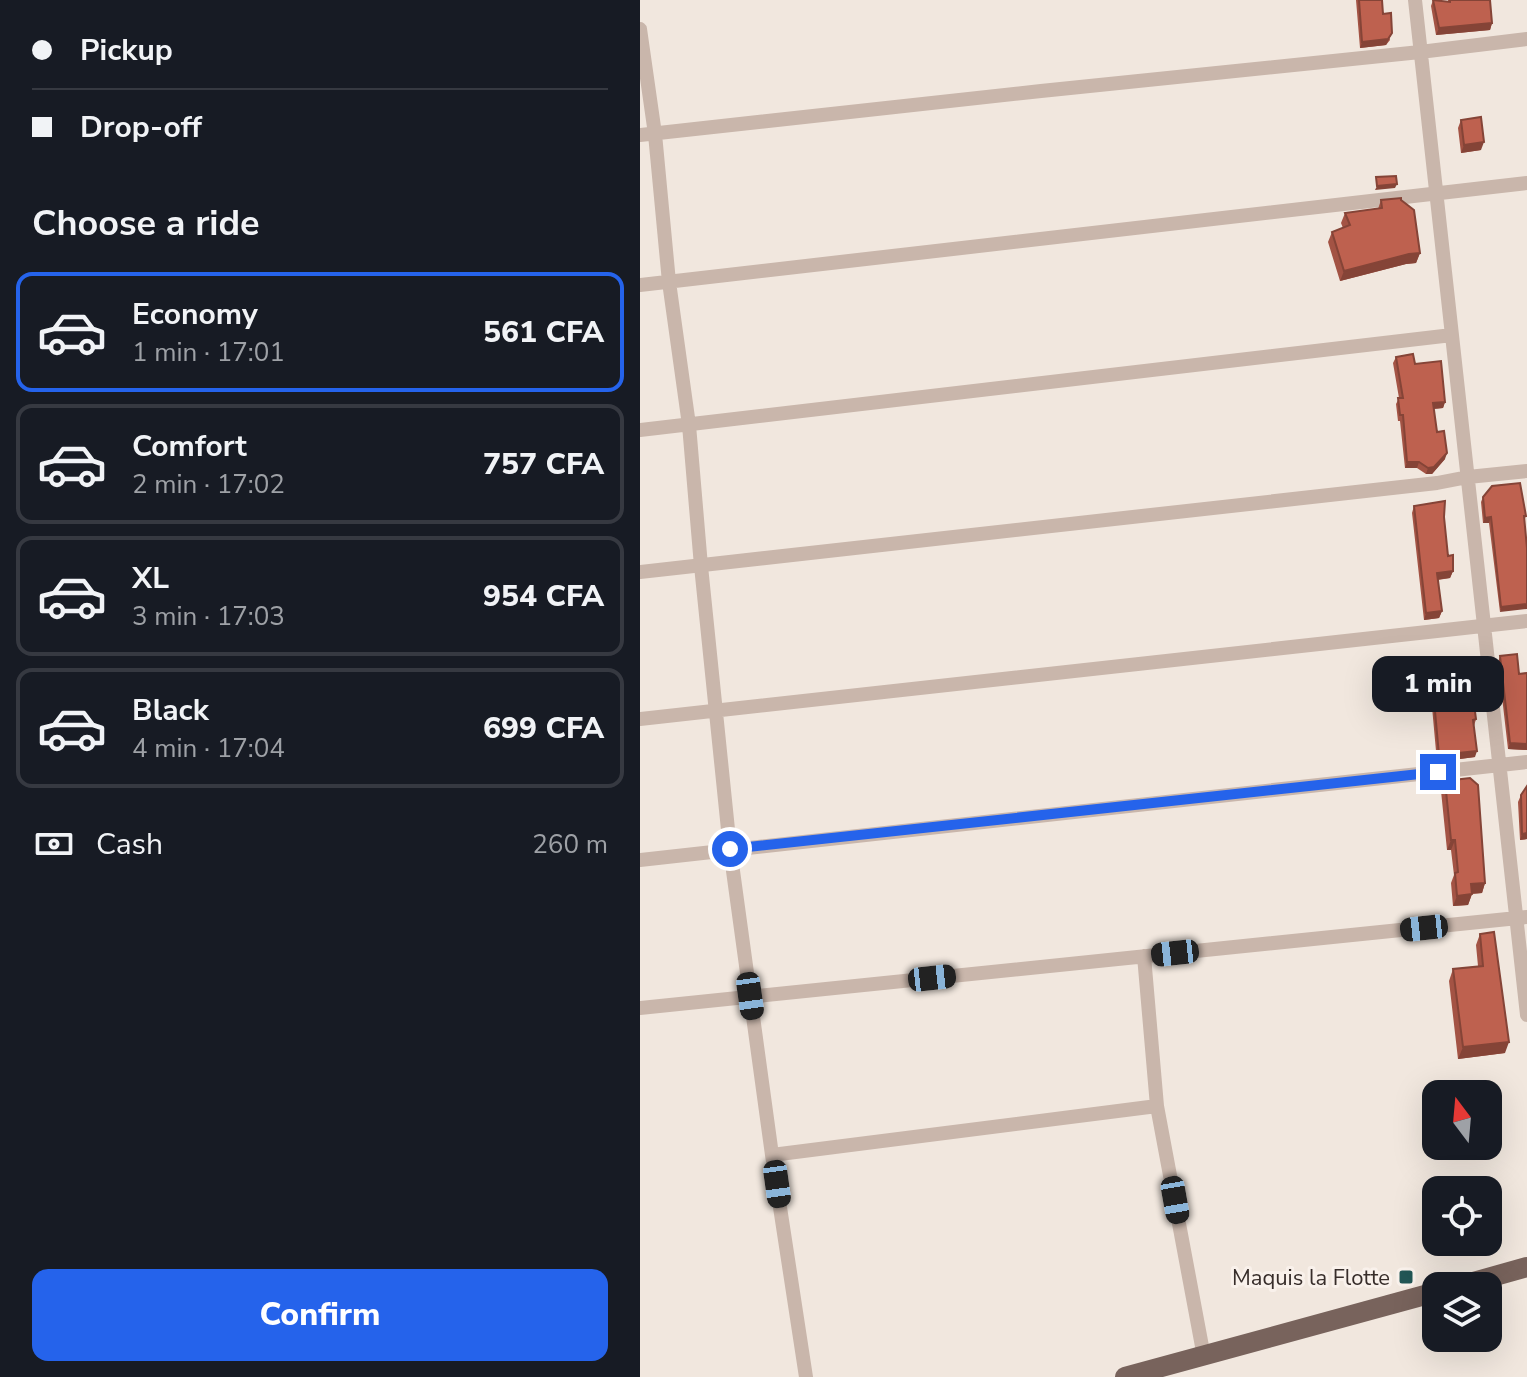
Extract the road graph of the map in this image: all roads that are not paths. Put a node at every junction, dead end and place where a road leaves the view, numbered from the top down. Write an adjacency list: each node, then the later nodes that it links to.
1 (1415, 0): 4 (street)
2 (640, 29): 5 (street)
3 (1527, 39): 4 (street)
4 (1420, 52): 5 (street); 7 (street)
5 (648, 134): 8 (street)
6 (1527, 183): 7 (street)
7 (1436, 193): 8 (street); 10 (street)
8 (669, 282): 9 (street); 11 (street)
9 (640, 285)
10 (1452, 335): 11 (street); 14 (street)
11 (689, 425): 12 (street); 15 (street)
12 (640, 430)
13 (1527, 471): 14 (street)
14 (1468, 477): 15 (street); 18 (street)
15 (701, 566): 16 (street); 19 (street)
16 (640, 572)
17 (1527, 621): 18 (street)
18 (1483, 626): 19 (street); 22 (street)
19 (715, 711): 20 (street); 23 (street)
20 (640, 719)
21 (1527, 762): 22 (street)
22 (1500, 766): 23 (street); 25 (street)
23 (730, 849): 24 (street); 27 (street)
24 (640, 860)
25 (1522, 918): 26 (street); 29 (street)
26 (1144, 956): 27 (street); 30 (street)
27 (750, 996): 28 (street); 31 (street)
28 (640, 1008)
29 (1527, 1015)
30 (1157, 1106): 31 (street); 35 (street)
31 (772, 1155): 37 (street)
32 (1527, 1267): 33 (main road)
33 (1502, 1274)
34 (1422, 1296): 35 (main road)
35 (1204, 1357): 36 (main road)
36 (1153, 1374): 38 (main road)
37 (806, 1377)
38 (1125, 1377)

